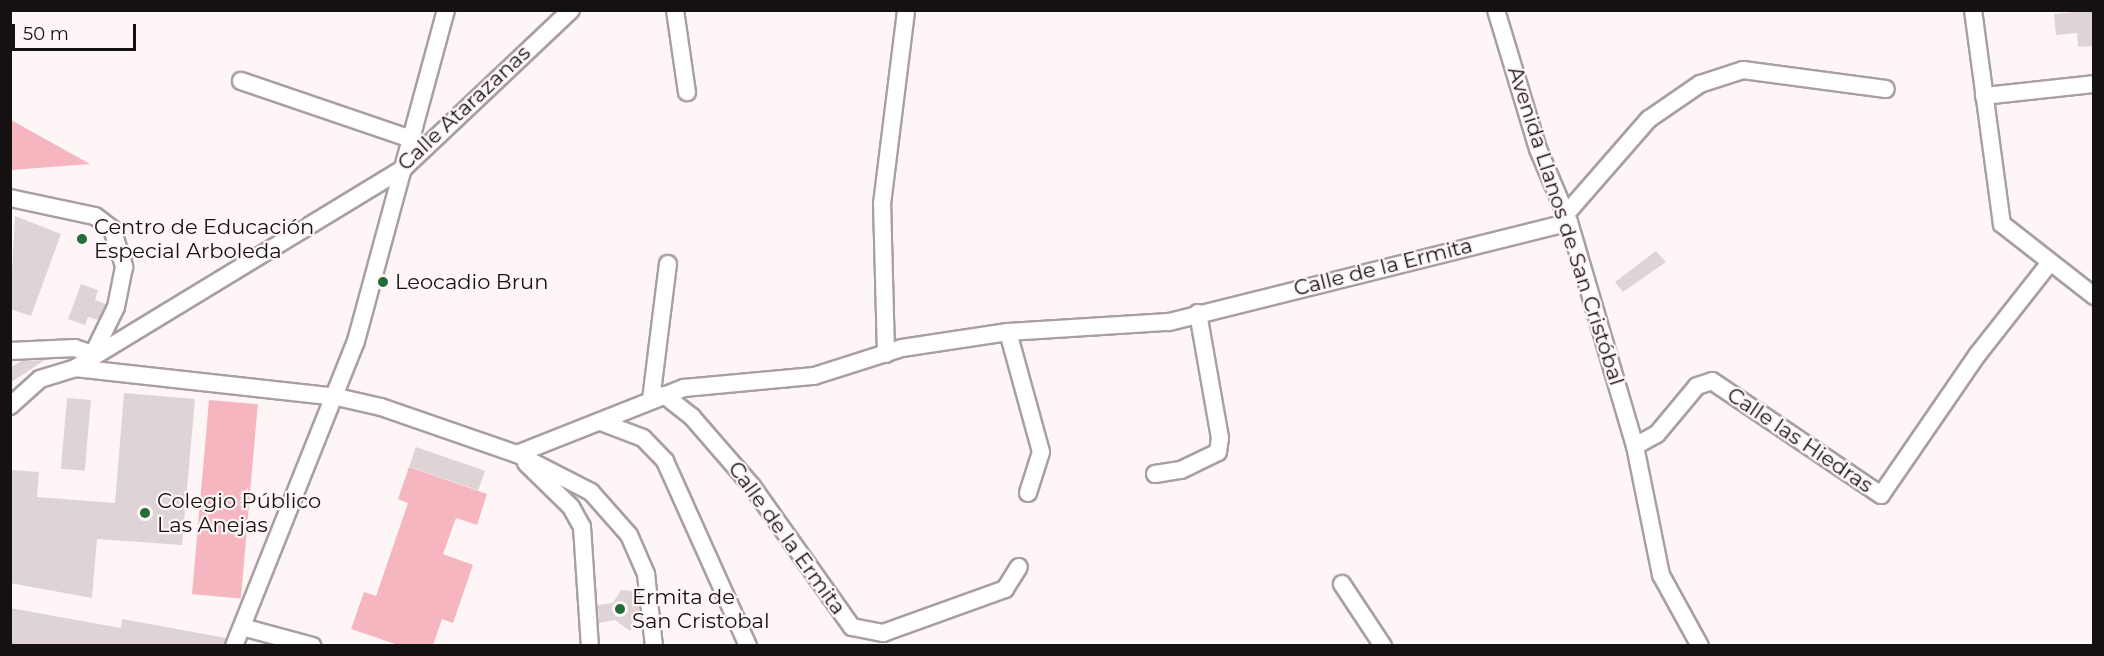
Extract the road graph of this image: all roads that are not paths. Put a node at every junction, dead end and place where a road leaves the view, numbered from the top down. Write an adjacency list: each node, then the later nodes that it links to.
1 (446, 10): 12 (street)
2 (571, 10): 13 (street, Calle Atarazanas)
3 (675, 10): 10 (street)
4 (906, 10): 24 (street)
5 (1496, 10): 15 (street, Avenida Llanos de San Cristóbal)
6 (1973, 10): 11 (street)
7 (241, 81): 12 (street)
8 (2094, 84): 11 (street)
9 (1886, 90): 15 (street)
10 (687, 92)
11 (1983, 96): 17 (street)
12 (414, 140): 13 (street)
13 (405, 167): 21 (street, Calle Atarazanas); 27 (street)
14 (10, 198): 23 (street)
15 (1568, 218): 19 (street, Calle de la Ermita); 31 (street, Avenida Llanos de San Cristóbal)
16 (668, 264): 28 (street)
17 (2048, 265): 18 (street); 31 (street, Calle las Hiedras)
18 (2094, 296)
19 (1198, 313): 20 (street, Calle de la Ermita); 33 (street)
20 (1008, 332): 24 (street, Calle de la Ermita); 34 (street)
21 (109, 346): 23 (street, Calle Atarazanas); 26 (street)
22 (10, 351): 23 (street)
23 (93, 354): 25 (street, Calle Atarazanas)
24 (886, 354): 28 (street, Calle de la Ermita)
25 (75, 368): 26 (street); 29 (street)
26 (103, 371): 27 (street)
27 (337, 397): 32 (street); 37 (street)
28 (658, 397): 30 (street, Calle de la Ermita); 35 (street, Calle de la Ermita)
29 (10, 406)
30 (601, 422): 32 (street, Calle de la Ermita); 43 (street)
31 (1635, 446): 38 (street, Avenida Llanos de San Cristóbal)
32 (517, 454): 39 (street); 42 (street)
33 (1155, 474)
34 (1028, 493)
35 (1019, 567)
36 (1342, 584): 44 (street)
37 (242, 627): 40 (street); 41 (street)
38 (1690, 641)
39 (653, 642)
40 (234, 645)
41 (313, 645)
42 (590, 645)
43 (748, 645)
44 (1383, 645)

